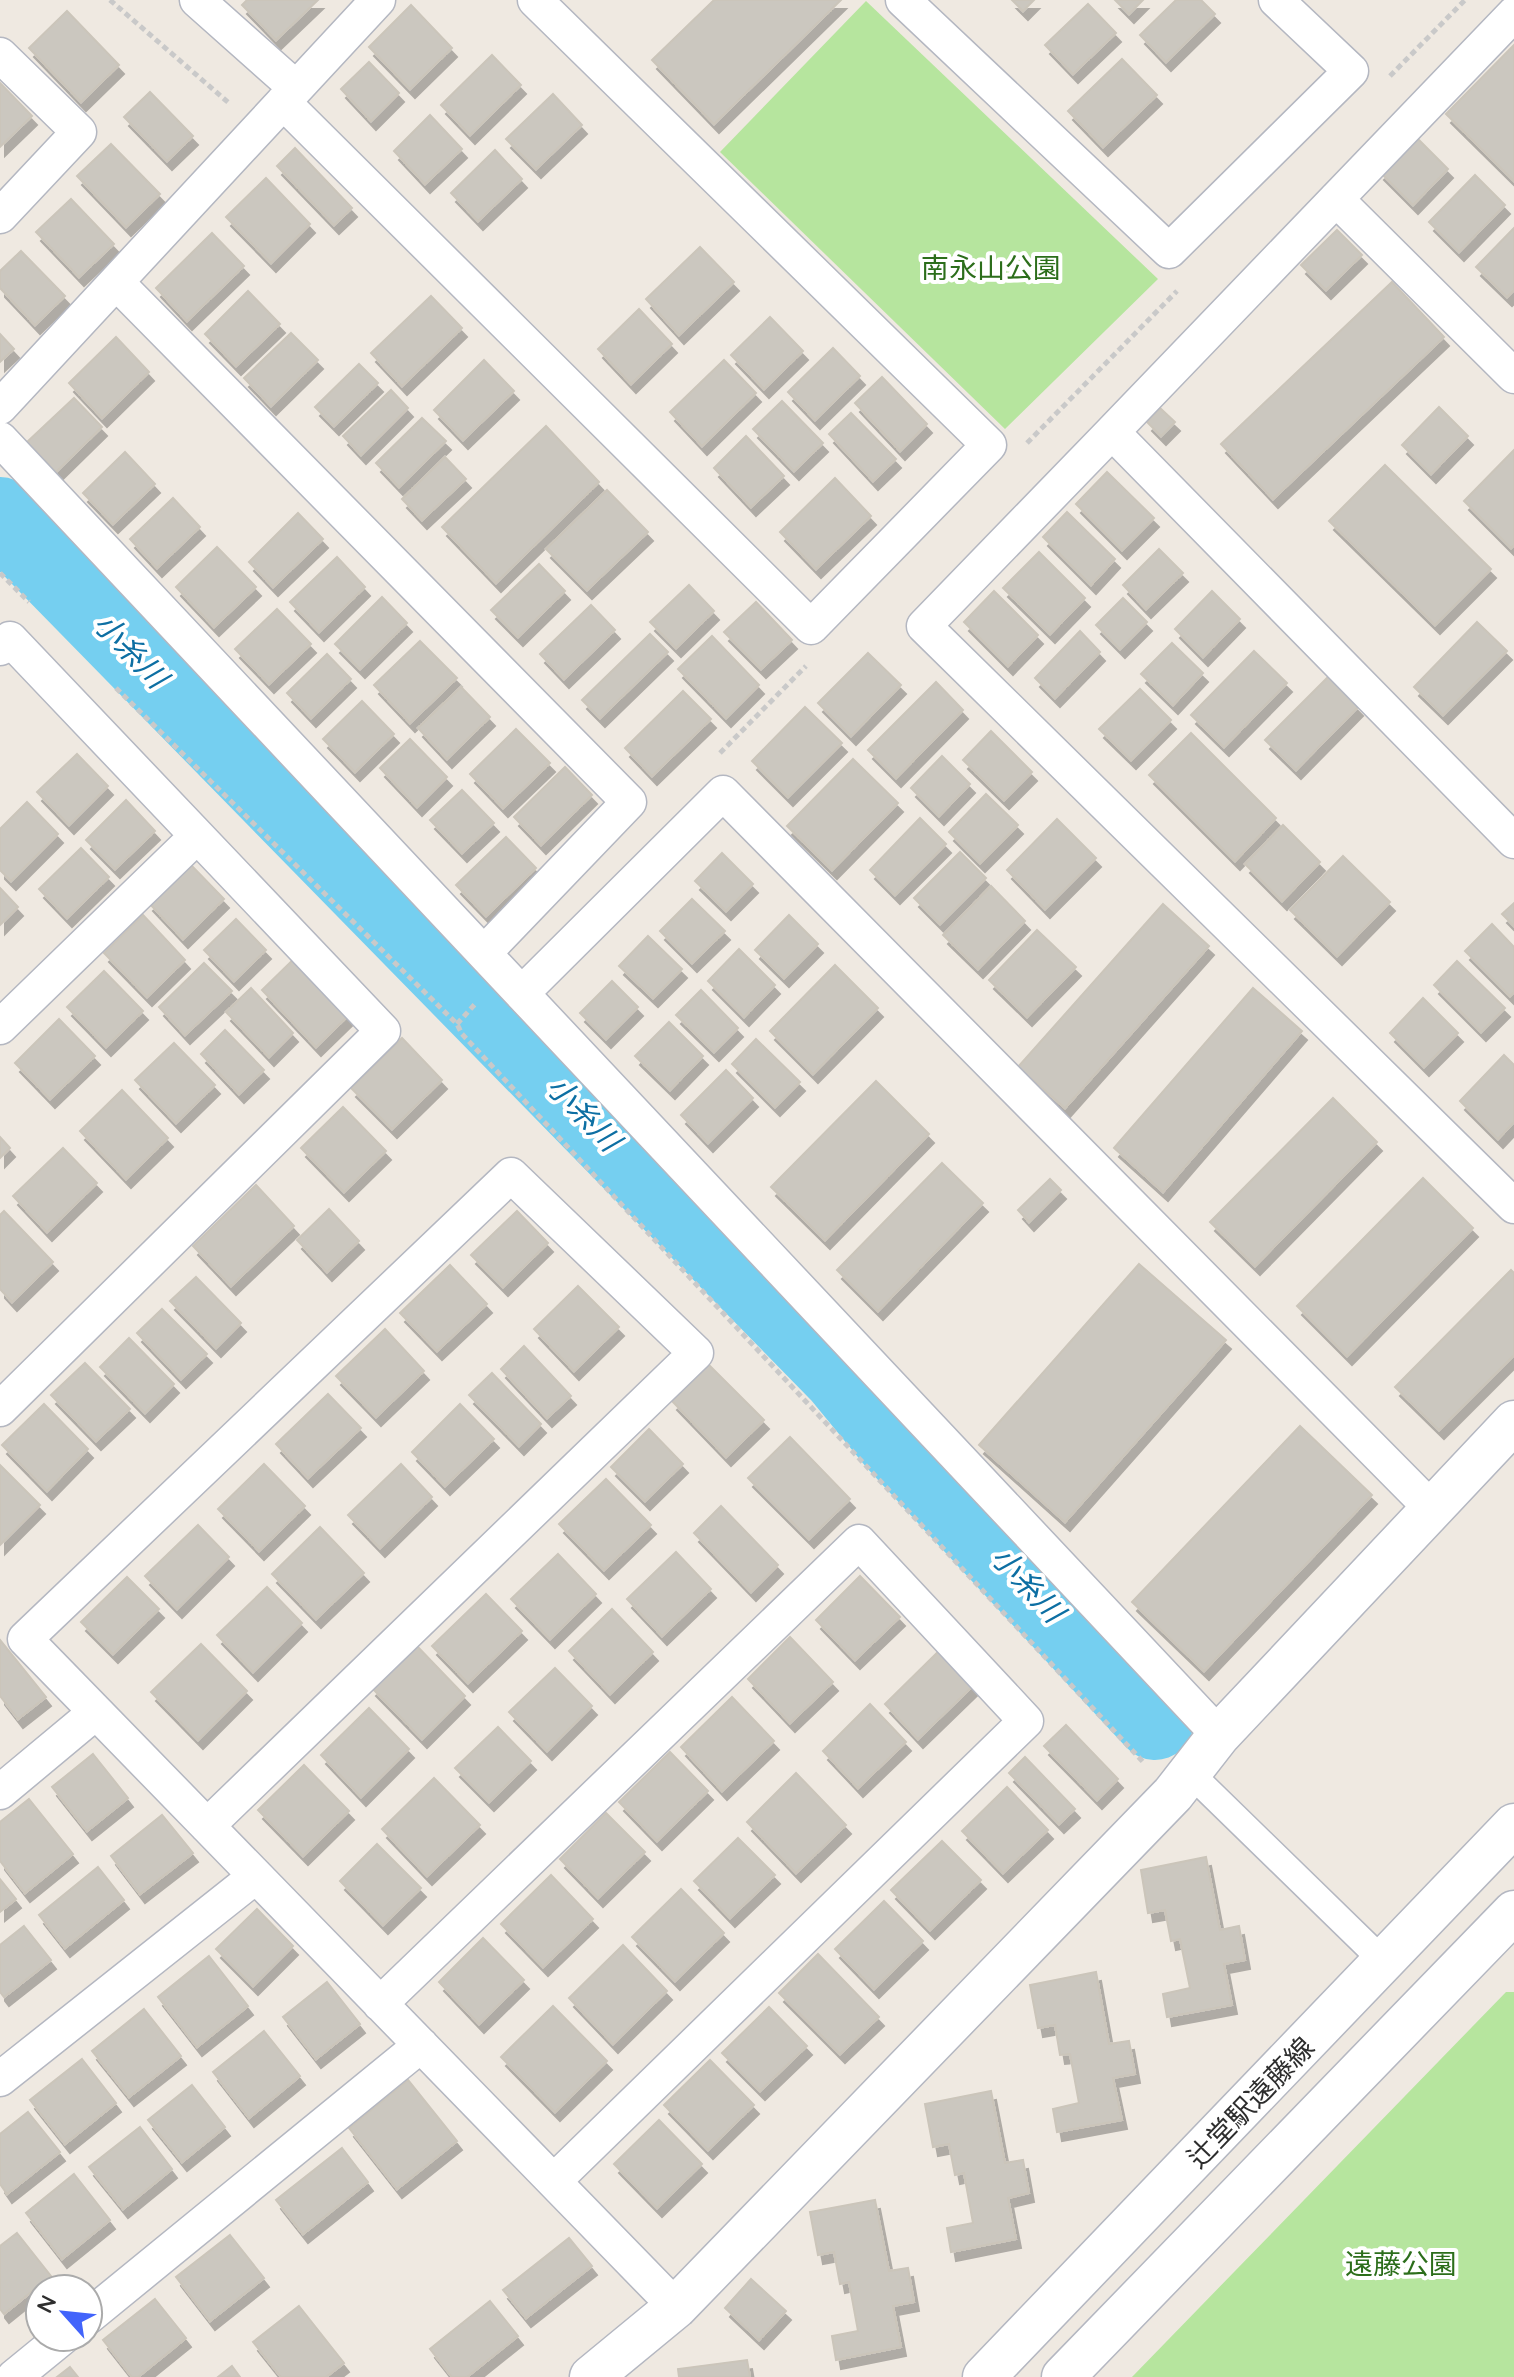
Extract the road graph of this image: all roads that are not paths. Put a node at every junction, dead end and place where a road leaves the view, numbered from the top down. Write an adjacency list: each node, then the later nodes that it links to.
1 (197, 0): 8 (street)
2 (378, 0): 8 (street)
3 (535, 0): 8 (street)
4 (903, 0): 5 (street)
5 (1276, 0)
6 (1514, 14): 9 (street)
7 (0, 55): 10 (street)
8 (290, 95): 11 (street)
9 (1336, 199): 12 (street); 14 (street)
10 (0, 216)
11 (116, 282): 13 (street); 19 (street)
12 (1514, 376)
13 (0, 407)
14 (1112, 432): 18 (street); 22 (street)
15 (0, 439): 19 (street)
16 (0, 648): 17 (street)
17 (197, 836): 21 (street); 23 (street)
18 (1514, 841)
19 (484, 953): 20 (street)
20 (522, 993): 25 (street); 27 (street)
21 (0, 1027)
22 (1514, 1206)
23 (0, 1409)
24 (1514, 1422): 25 (street)
25 (1432, 1509): 27 (street)
26 (96, 1712): 29 (street); 31 (street); 31 (street)
27 (1219, 1735): 28 (street)
28 (1182, 1784): 34 (street); 40 (street)
29 (0, 1792)
30 (1514, 1825): 34 (street, 辻堂駅遠藤線)
31 (207, 1826): 32 (street)
32 (256, 1876): 35 (street); 37 (street)
33 (1514, 1912): 45 (street, 辻堂駅遠藤線)
34 (1384, 1962): 44 (street, 辻堂駅遠藤線)
35 (380, 2004): 36 (street); 38 (street)
36 (421, 2045): 38 (street); 39 (street)
37 (0, 2079)
38 (554, 2181): 40 (street)
39 (104, 2304)
40 (676, 2307): 43 (street)
41 (43, 2353): 42 (street)
42 (14, 2377)
43 (591, 2377)
44 (984, 2377)
45 (1063, 2377)

